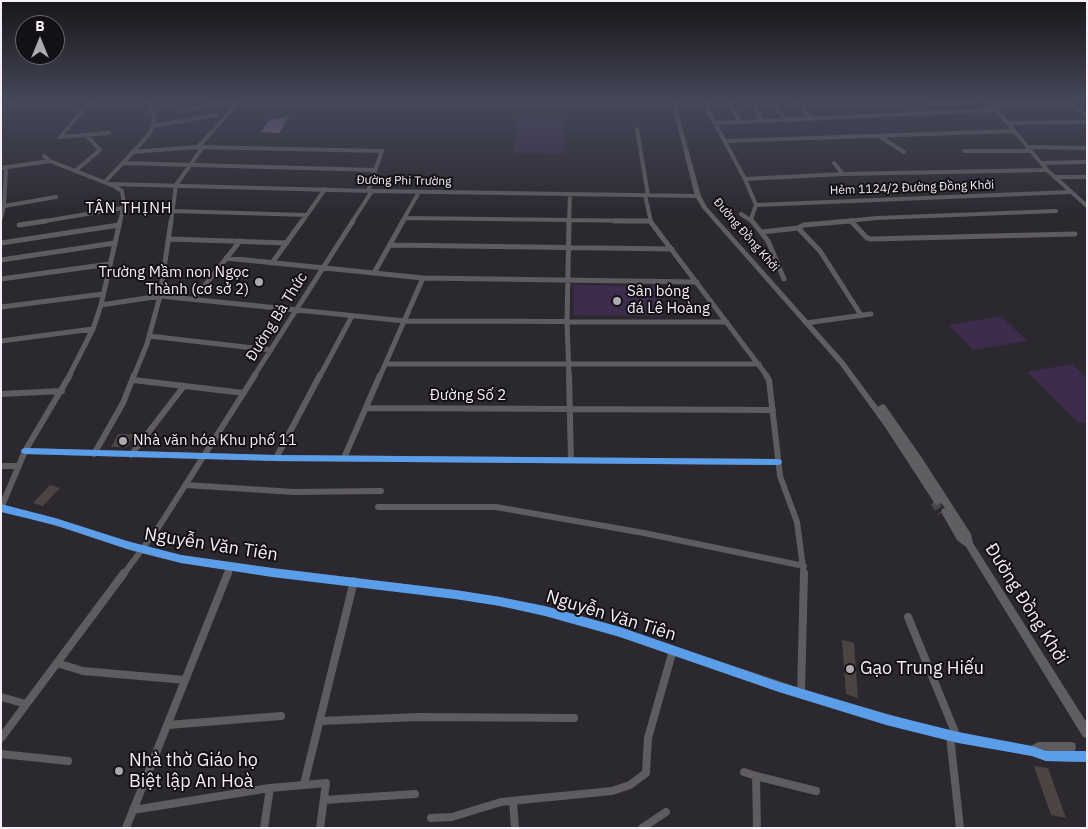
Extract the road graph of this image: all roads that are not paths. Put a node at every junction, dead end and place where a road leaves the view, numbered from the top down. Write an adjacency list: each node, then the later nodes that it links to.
1 (90, 140): 26 (street)
2 (142, 140): 14 (street)
3 (207, 140): 10 (street)
4 (638, 140): 38 (street)
5 (683, 140): 39 (main road, Đường Đồng Khởi)
6 (765, 140): 9 (street)
7 (885, 140): 15 (street)
8 (1021, 140): 12 (street)
9 (725, 141): 30 (street)
10 (201, 147): 14 (street); 22 (street); 24 (street, Đường Bà Thức)
11 (1087, 148): 12 (street)
12 (1029, 149): 13 (street); 21 (street)
13 (964, 151)
14 (132, 152): 19 (street)
15 (904, 152)
16 (44, 156): 17 (street)
17 (50, 160): 23 (street); 26 (street)
18 (1087, 162): 21 (street)
19 (122, 163): 22 (street); 31 (street)
20 (834, 163): 27 (street)
21 (1041, 163): 25 (street)
22 (191, 165): 24 (street); 32 (street)
23 (4, 167): 42 (street)
24 (376, 170): 34 (street, Đường Bà Thức)
25 (1046, 170): 27 (street); 29 (street)
26 (75, 171): 31 (street)
27 (843, 174): 30 (street)
28 (1087, 177): 29 (street)
29 (1054, 178): 36 (street)
30 (745, 179): 41 (street)
31 (107, 183): 32 (street, Đường Phi Trường); 44 (street)
32 (176, 185): 33 (street, Đường Phi Trường); 45 (street)
33 (326, 189): 34 (street, Đường Phi Trường); 48 (street)
34 (370, 191): 35 (street, Đường Phi Trường); 72 (street, Đường Bà Thức)
35 (419, 192): 37 (street, Đường Phi Trường); 50 (street)
36 (1069, 192): 41 (street, Hẻm 1124/2 Đường Đồng Khởi); 43 (street)
37 (570, 194): 38 (street, Đường Phi Trường); 52 (street)
38 (646, 195): 39 (street, Đường Phi Trường); 54 (street)
39 (698, 196): 91 (main road, Đường Đồng Khởi)
40 (56, 197): 42 (street)
41 (756, 204): 51 (street)
42 (4, 206): 49 (street)
43 (1087, 206)
44 (123, 208): 55 (street, Nguyễn Văn Tiên); 56 (street)
45 (173, 211): 48 (street); 60 (street)
46 (1056, 211): 53 (street)
47 (740, 214): 51 (street)
48 (307, 215): 64 (street)
49 (1, 218)
50 (405, 218): 52 (street); 65 (street)
51 (751, 219): 58 (street)
52 (569, 220): 54 (street); 66 (street)
53 (851, 220): 57 (street); 59 (street)
54 (650, 221): 67 (street)
55 (119, 225): 62 (street); 63 (street, Nguyễn Văn Tiên)
56 (19, 226)
57 (798, 228): 58 (street); 86 (street)
58 (762, 232): 76 (street)
59 (1075, 234)
60 (169, 238): 61 (street); 80 (street)
61 (240, 241): 64 (street); 68 (street)
62 (1, 243)
63 (115, 243): 69 (street); 71 (street, Nguyễn Văn Tiên)
64 (287, 243): 70 (street)
65 (390, 245): 66 (street); 73 (street)
66 (569, 248): 67 (street); 77 (street)
67 (672, 249): 78 (street)
68 (226, 258): 70 (street); 81 (street)
69 (1, 260)
70 (272, 263): 72 (street)
71 (110, 264): 75 (street); 79 (street, Nguyễn Văn Tiên)
72 (323, 268): 73 (street); 84 (street, Đường Bà Thức)
73 (374, 273): 74 (street)
74 (423, 278): 77 (street); 88 (street)
75 (1, 279)
76 (784, 279)
77 (568, 280): 78 (street); 89 (street)
78 (697, 282): 90 (street)
79 (103, 294): 82 (street, Nguyễn Văn Tiên); 83 (street)
80 (160, 296): 81 (street); 82 (street); 93 (street)
81 (194, 299): 84 (street)
82 (100, 305): 92 (street, Nguyễn Văn Tiên)
83 (1, 307)
84 (296, 310): 87 (street); 95 (street, Đường Bà Thức)
85 (871, 314): 86 (street)
86 (861, 315): 91 (street)
87 (352, 316): 88 (street); 112 (street)
88 (405, 321): 89 (street); 97 (street)
89 (567, 322): 90 (street); 98 (street)
90 (727, 322): 99 (street)
91 (806, 323): 96 (main road, Đường Đồng Khởi)
92 (93, 329): 94 (street); 102 (street, Nguyễn Văn Tiên)
93 (149, 336): 95 (street); 100 (street)
94 (1, 341)
95 (271, 350): 103 (street, Đường Bà Thức)
96 (842, 363): 120 (main road, Đường Đồng Khởi); 124 (main road, Đường Đồng Khởi)
97 (386, 364): 98 (street); 105 (street)
98 (568, 364): 99 (street); 106 (street)
99 (759, 364): 107 (street)
100 (133, 380): 101 (street); 109 (street)
101 (184, 386): 103 (street); 110 (street)
102 (62, 391): 104 (street); 108 (street, Nguyễn Văn Tiên)
103 (244, 393): 111 (street, Đường Bà Thức)
104 (1, 394)
105 (366, 408): 106 (street, Đường Số 2); 113 (street)
106 (569, 409): 107 (street, Đường Số 2); 114 (street)
107 (773, 410): 115 (street)
108 (25, 452): 109 (street); 117 (street, Nguyễn Văn Tiên)
109 (94, 454): 110 (street)
110 (131, 455): 111 (street)
111 (204, 456): 112 (street); 118 (street, Đường Bà Thức)
112 (276, 458): 113 (street)
113 (344, 458): 114 (street)
114 (571, 460): 115 (street)
115 (778, 462): 127 (street)
116 (1, 466): 117 (street)
117 (18, 466): 122 (street, Nguyễn Văn Tiên)
118 (186, 485): 119 (street); 125 (street, Đường Bà Thức)
119 (381, 491)
120 (935, 499)
121 (378, 507): 127 (street)
122 (1, 508): 125 (street, Nguyễn Văn Tiên)
123 (945, 515): 124 (main road, Đường Đồng Khởi)
124 (969, 544): 140 (main road, Đường Đồng Khởi)
125 (142, 550): 126 (street, Nguyễn Văn Tiên); 131 (street, Đường Bà Thức)
126 (231, 566): 128 (street, Nguyễn Văn Tiên); 132 (street)
127 (804, 566): 133 (street)
128 (354, 581): 130 (street, Nguyễn Văn Tiên); 138 (street)
129 (908, 617): 141 (street)
130 (673, 650): 133 (street, Nguyễn Văn Tiên); 155 (street)
131 (57, 662): 132 (street); 135 (street, Đường Bà Thức)
132 (185, 680): 139 (street)
133 (801, 694): 141 (street, Nguyễn Văn Tiên)
134 (1, 697): 135 (street)
135 (26, 704): 142 (street, Đường Bà Thức)
136 (282, 716): 139 (street)
137 (574, 718): 138 (street)
138 (320, 721): 150 (street)
139 (168, 725): 156 (street)
140 (1087, 732)
141 (954, 737): 144 (street, Nguyễn Văn Tiên); 165 (street)
142 (1, 738)
143 (1072, 747): 144 (street, Nguyễn Văn Tiên)
144 (1032, 751): 146 (street, Nguyễn Văn Tiên)
145 (1, 754): 147 (street)
146 (1087, 757)
147 (68, 761)
148 (744, 772): 149 (street)
149 (756, 776): 152 (street); 164 (street)
150 (304, 784): 151 (street); 154 (street)
151 (270, 788): 156 (street); 160 (street)
152 (816, 791)
153 (415, 794): 154 (street)
154 (324, 800): 161 (street)
155 (513, 800): 158 (street); 162 (street)
156 (134, 810): 159 (street)
157 (666, 812): 163 (street)
158 (431, 818)
159 (126, 828)
160 (264, 828)
161 (320, 828)
162 (514, 828)
163 (642, 828)
164 (756, 828)
165 (960, 828)

